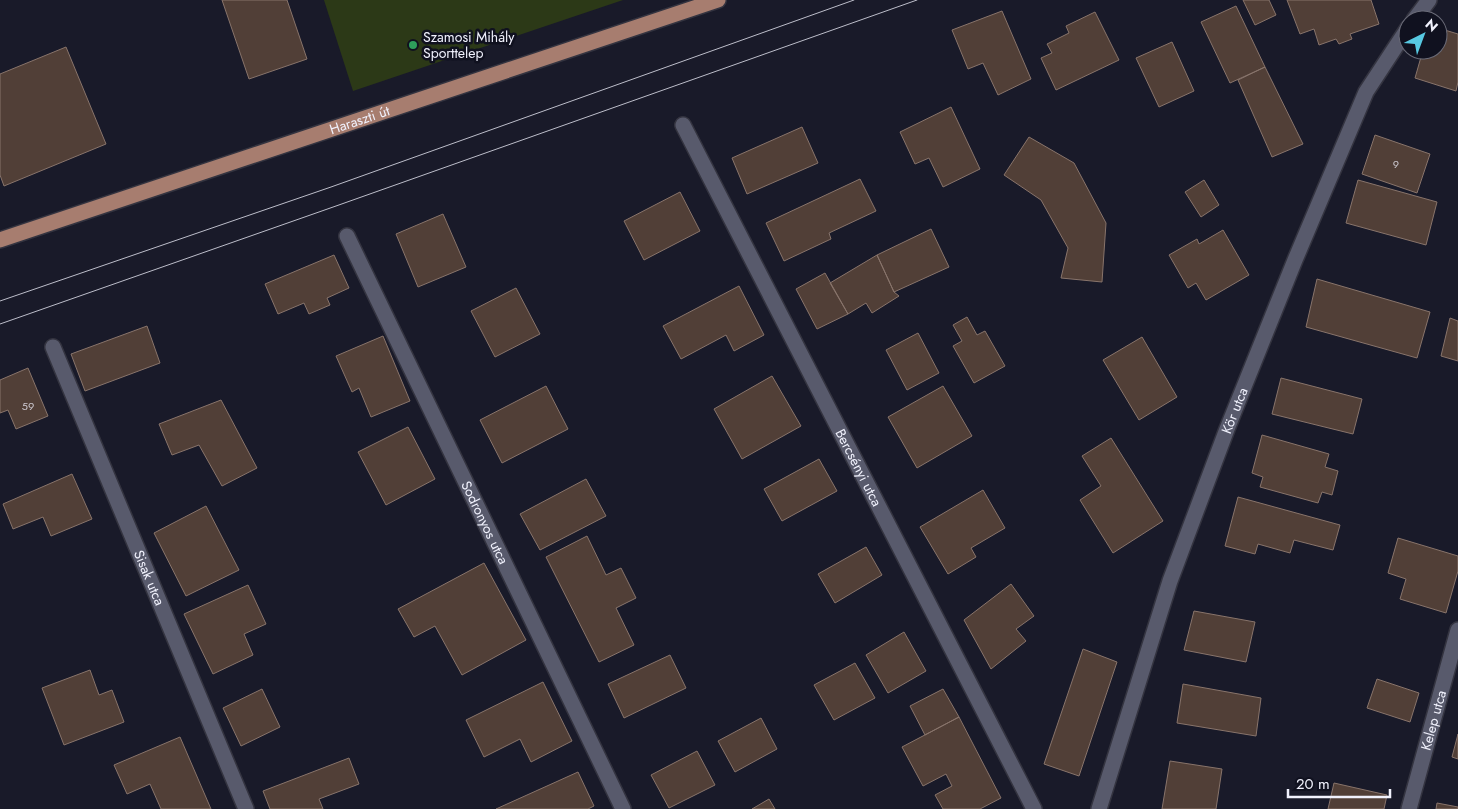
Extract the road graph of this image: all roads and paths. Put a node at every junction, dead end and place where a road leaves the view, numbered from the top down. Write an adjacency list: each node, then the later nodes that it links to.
1 (718, 0): 5 (main road, Haraszti út)
2 (1398, 43): 11 (street, Kör utca)
3 (683, 125): 10 (street, Bercsényi utca)
4 (347, 236): 9 (street, Sodronyos utca)
5 (0, 240)
6 (53, 347): 8 (street, Sisak utca)
7 (1458, 630): 12 (street, Kelep utca)
8 (246, 809)
9 (622, 809)
10 (1034, 809)
11 (1099, 809)
12 (1409, 809)

